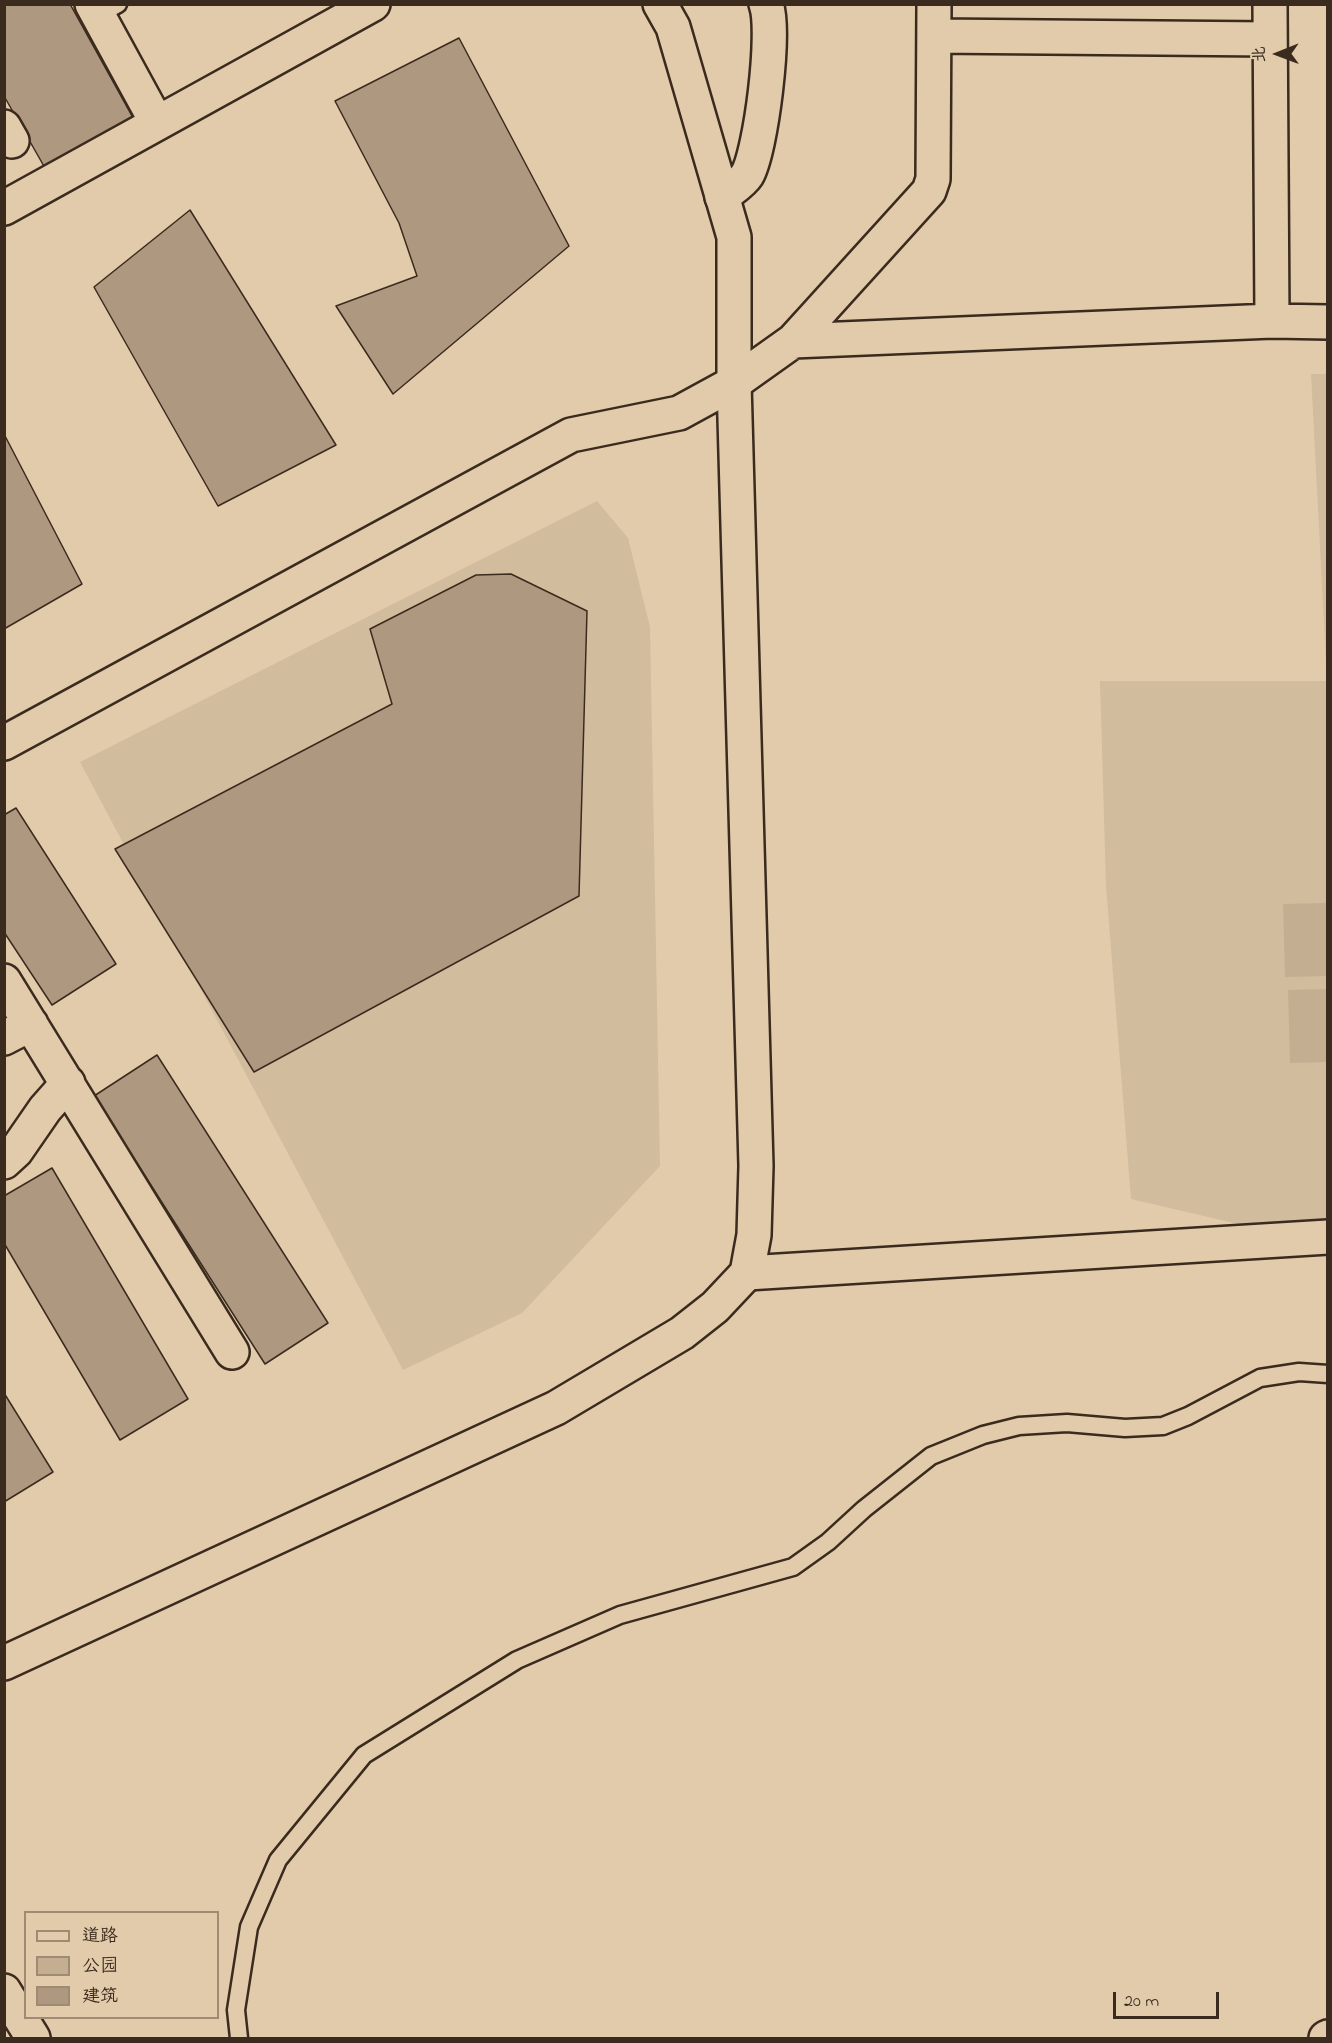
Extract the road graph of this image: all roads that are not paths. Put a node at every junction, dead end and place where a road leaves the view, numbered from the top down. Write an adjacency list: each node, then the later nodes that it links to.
1 (373, 4): 8 (street)
2 (660, 4): 9 (street)
3 (766, 4): 9 (street)
4 (1270, 4): 7 (street)
5 (103, 8): 8 (street)
6 (934, 20): 7 (street); 13 (street)
7 (1270, 39): 11 (street)
8 (157, 123): 10 (street)
9 (722, 197): 14 (street)
10 (4, 208)
11 (1272, 321): 12 (street); 13 (street)
12 (1328, 321)
13 (793, 341): 14 (street)
14 (734, 382): 15 (street); 21 (street)
15 (4, 743)
16 (4, 981): 17 (street)
17 (18, 1031): 18 (street)
18 (68, 1083): 19 (street); 22 (street)
19 (4, 1162)
20 (1328, 1236): 21 (street)
21 (747, 1272): 24 (street)
22 (232, 1352)
23 (1328, 1374): 27 (lane)
24 (4, 1663)
25 (4, 1991): 26 (street)
26 (33, 2038)
27 (239, 2038)

